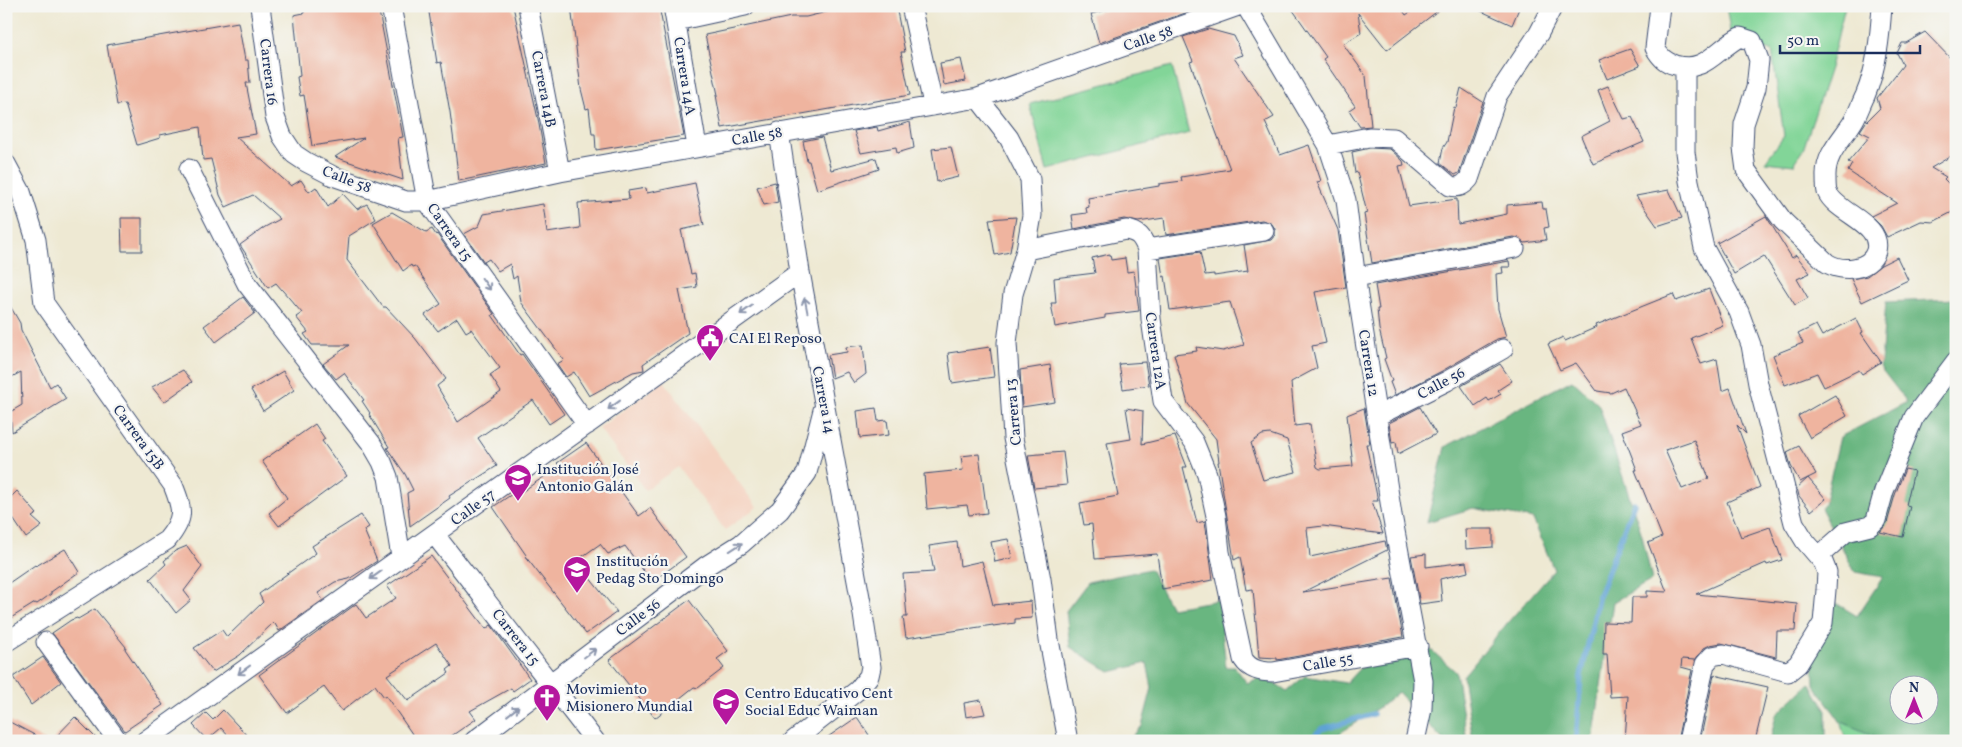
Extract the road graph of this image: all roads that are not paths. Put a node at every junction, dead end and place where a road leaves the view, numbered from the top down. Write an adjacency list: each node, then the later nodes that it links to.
1 (260, 6): 16 (street, Carrera 16)
2 (391, 6): 22 (street, Carrera 15)
3 (528, 6): 21 (street, Carrera 14B)
4 (745, 6): 11 (street)
5 (911, 6): 14 (street)
6 (1238, 6): 13 (street, Calle 58)
7 (1246, 6): 17 (street, Carrera 12)
8 (1553, 6): 17 (street)
9 (1660, 6): 12 (street)
10 (1882, 6): 12 (street)
11 (675, 14): 18 (street, Carrera 14A)
12 (1685, 68): 35 (street)
13 (978, 98): 14 (street, Calle 58); 26 (street, Carrera 13)
14 (933, 104): 15 (street, Calle 58)
15 (779, 132): 18 (street, Calle 58); 27 (street, Carrera 14)
16 (282, 136): 22 (street, Calle 58)
17 (1328, 145): 28 (street, Carrera 12)
18 (697, 147): 21 (street, Calle 58)
19 (6, 164): 37 (street, Carrera 15B)
20 (189, 169): 36 (street)
21 (560, 172): 22 (street, Calle 58)
22 (427, 201): 33 (street, Carrera 15, one-way to 33)
23 (1264, 231): 25 (street)
24 (1515, 248): 28 (street)
25 (1146, 249): 26 (street); 40 (street, Carrera 12A)
26 (1026, 250): 47 (street, Carrera 13)
27 (800, 272): 31 (street, Carrera 14, one-way to 27); 33 (street, Calle 57, one-way to 33)
28 (1356, 276): 32 (street, Carrera 12)
29 (1503, 349): 32 (street, Calle 56)
30 (1956, 361): 35 (street)
31 (825, 404): 41 (street, Calle 56, one-way to 31); 46 (street, Carrera 14)
32 (1378, 416): 39 (street, Carrera 12)
33 (587, 425): 34 (street, Calle 57)
34 (434, 535): 36 (street, Calle 57); 41 (street, Carrera 15)
35 (1819, 556): 49 (street)
36 (401, 557): 43 (street, Calle 57, one-way to 43)
37 (6, 642)
38 (46, 642): 42 (street)
39 (1418, 646): 40 (street, Calle 55); 48 (street, Carrera 12)
40 (1244, 659)
41 (551, 682): 44 (street, Calle 56, one-way to 41); 45 (street, Carrera 15)
42 (118, 741)
43 (145, 741)
44 (474, 741)
45 (595, 741)
46 (793, 741)
47 (1068, 741)
48 (1415, 741)
49 (1688, 741)

